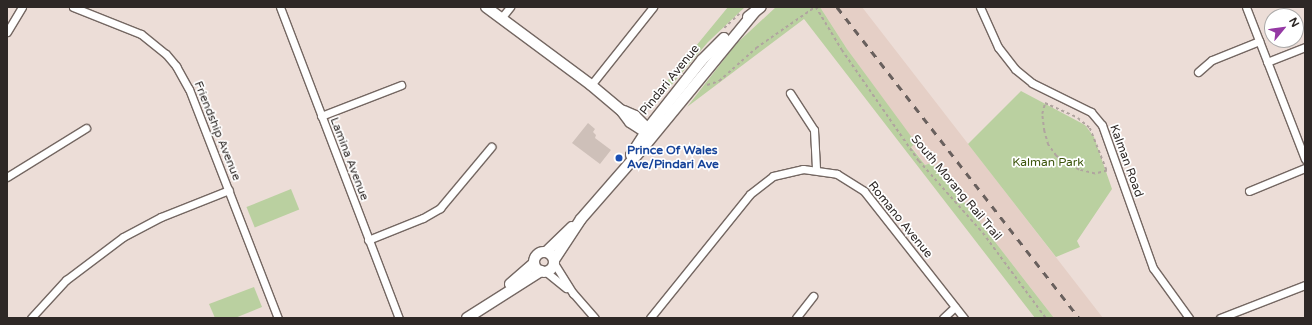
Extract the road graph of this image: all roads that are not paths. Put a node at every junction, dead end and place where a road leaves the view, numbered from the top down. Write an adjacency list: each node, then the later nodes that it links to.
1 (22, 7): 11 (street)
2 (73, 7): 27 (street, Friendship Avenue)
3 (280, 7): 19 (street, Lamina Avenue)
4 (486, 7): 10 (street)
5 (510, 7): 10 (street)
6 (653, 7): 17 (street)
7 (980, 7): 47 (street, Kalman Road)
8 (1246, 7): 12 (street)
9 (757, 10): 21 (street, Pindari Avenue); 21 (street, Pindari Avenue)
10 (502, 17): 17 (street)
11 (7, 32)
12 (1259, 41): 14 (street); 15 (street)
13 (1305, 47): 14 (street)
14 (1267, 62): 23 (street)
15 (1198, 72)
16 (401, 85): 19 (street)
17 (591, 85): 21 (street)
18 (790, 92): 25 (street)
19 (321, 116): 30 (street, Lamina Avenue)
20 (86, 128): 26 (street)
21 (649, 132): 29 (street, Pindari Avenue)
22 (491, 147): 30 (street)
23 (1305, 159)
24 (1305, 168): 28 (street)
25 (816, 169): 37 (street, Romano Avenue); 43 (street, Romano Avenue)
26 (7, 177)
27 (229, 190): 38 (street); 39 (street, Friendship Avenue)
28 (1249, 190)
29 (581, 219): 31 (street, Pindari Avenue); 32 (street, Pindari Avenue)
30 (368, 240): 40 (street, Lamina Avenue)
31 (546, 252): 32 (street); 33 (street, Pindari Avenue)
32 (554, 262): 33 (street, Pindari Avenue); 35 (street)
33 (540, 268): 35 (street); 41 (street)
34 (1305, 285): 48 (street)
35 (573, 293): 42 (street)
36 (813, 296): 44 (street)
37 (955, 307): 45 (street); 46 (street, Romano Avenue)
38 (31, 318)
39 (278, 318)
40 (399, 318)
41 (467, 318)
42 (595, 318)
43 (650, 318)
44 (796, 318)
45 (942, 318)
46 (964, 318)
47 (1189, 318)
48 (1220, 318)

